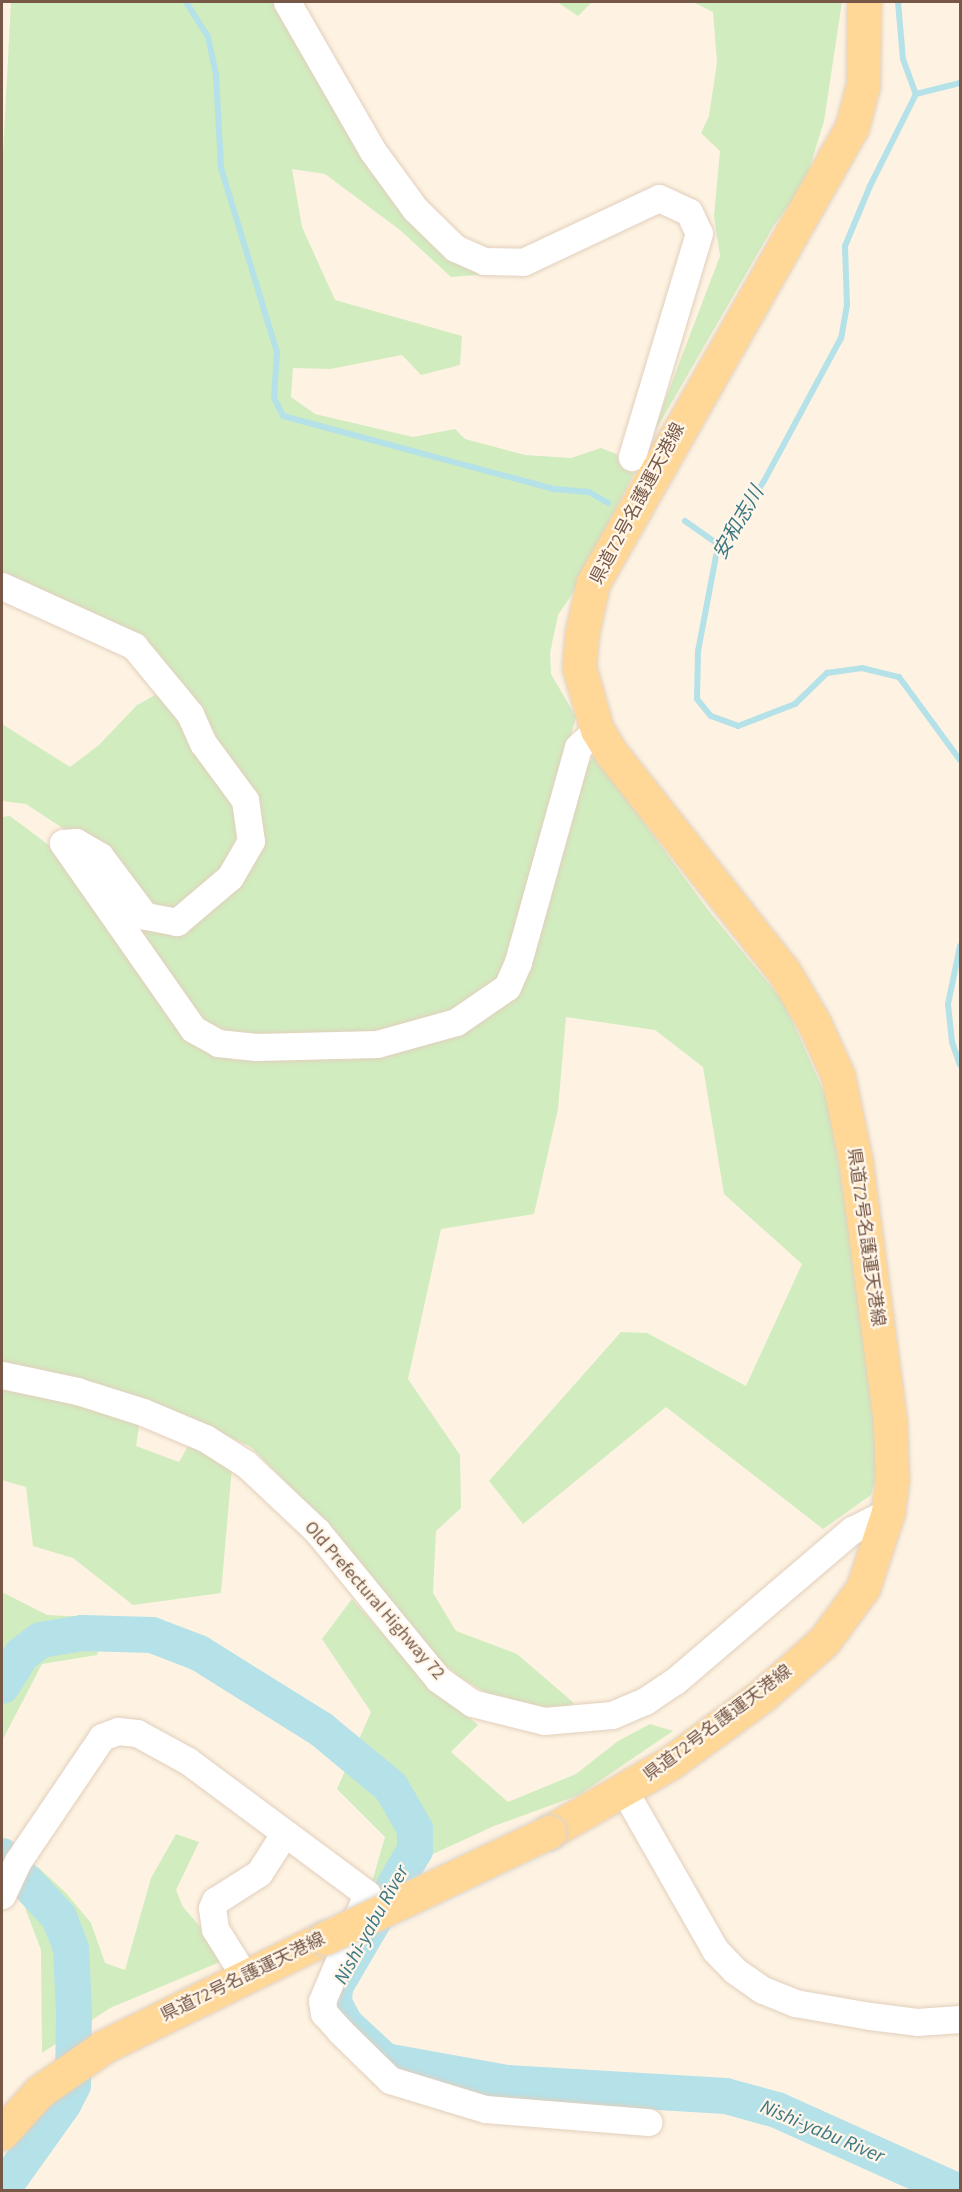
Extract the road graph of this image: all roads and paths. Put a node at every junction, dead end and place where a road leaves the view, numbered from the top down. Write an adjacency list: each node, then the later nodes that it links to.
1 (287, 2): 3 (street)
2 (864, 2): 5 (main road, 県道72号名護運天港線)
3 (632, 457)
4 (2, 586): 5 (street)
5 (597, 730): 7 (main road, 県道72号名護運天港線)
6 (2, 1375): 7 (street, Old Prefectural Highway 72)
7 (888, 1512): 8 (main road, 県道72号名護運天港線)
8 (626, 1792): 11 (main road, 県道72号名護運天港線, bridge); 12 (street)
9 (284, 1834): 10 (street); 11 (street); 13 (street)
10 (2, 1895)
11 (245, 1977): 14 (main road, 県道72号名護運天港線)
12 (960, 2019)
13 (648, 2122)
14 (2, 2133)

